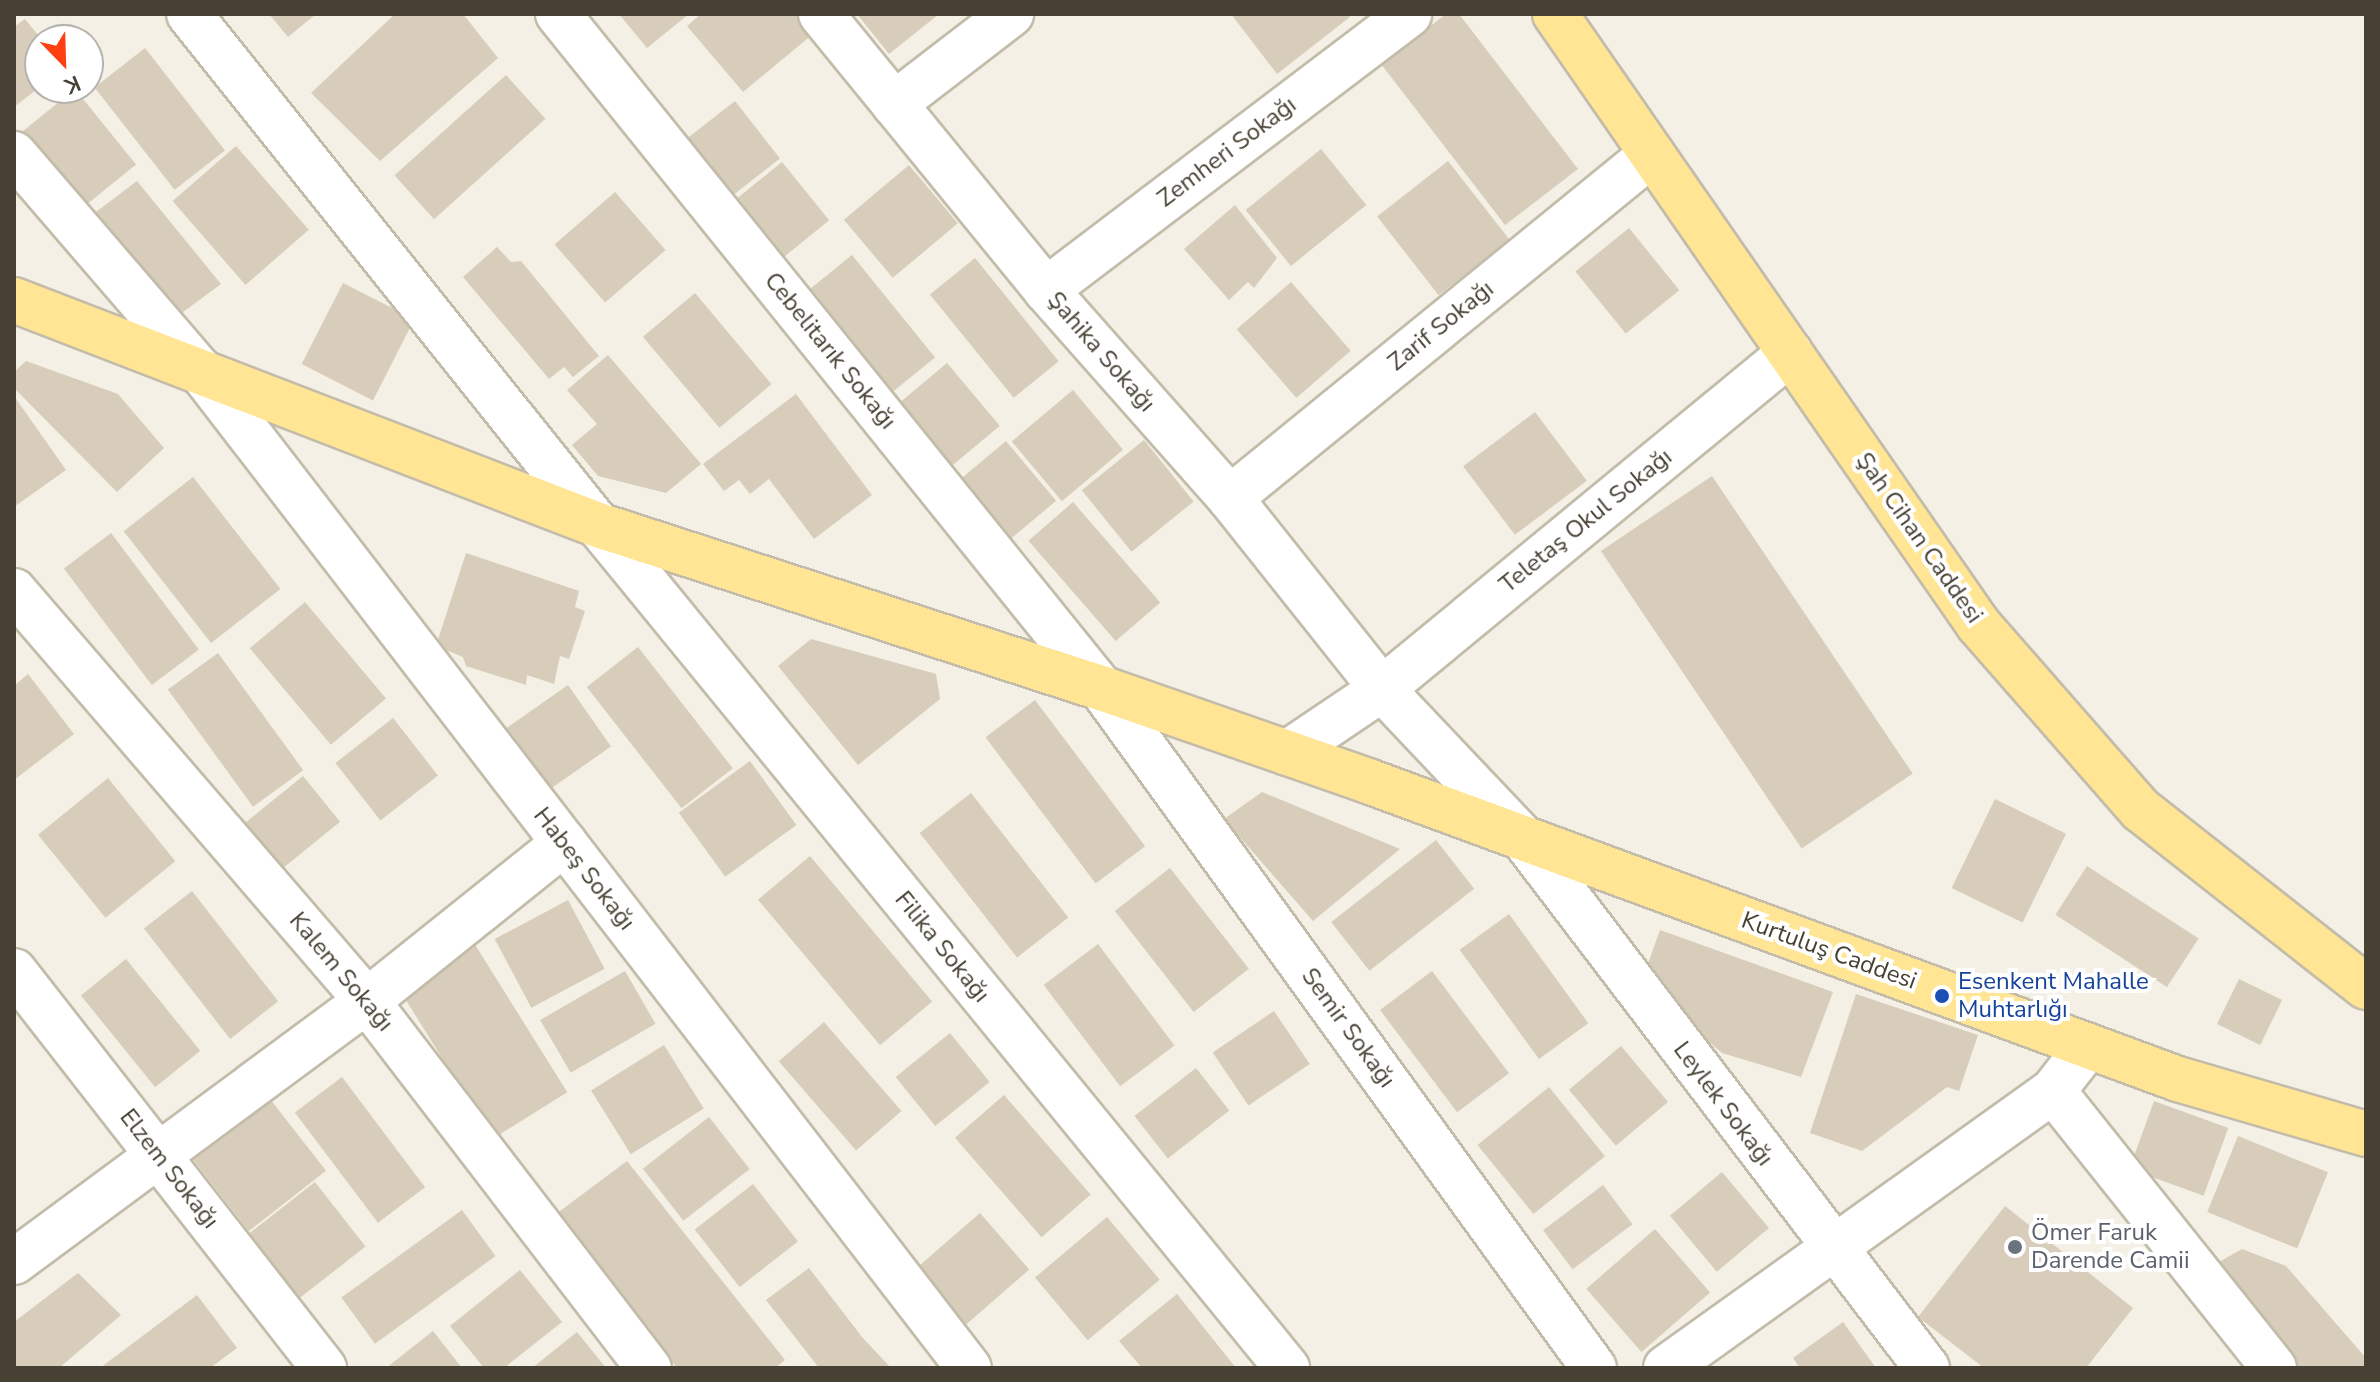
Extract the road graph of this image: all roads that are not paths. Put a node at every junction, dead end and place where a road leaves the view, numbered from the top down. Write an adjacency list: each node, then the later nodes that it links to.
1 (189, 14): 15 (street, Filika Sokağı)
2 (558, 14): 17 (street, Cebelitarık Sokağı)
3 (821, 14): 7 (street, Şahika Sokağı)
4 (1011, 14): 7 (street)
5 (1409, 14): 10 (street, Zemheri Sokağı)
6 (1555, 14): 9 (main road, Şah Cihan Caddesi)
7 (894, 104): 10 (street, Şahika Sokağı)
8 (14, 154): 13 (street, Habeş Sokağı)
9 (1652, 154): 12 (main road, Şah Cihan Caddesi); 14 (street, Zarif Sokağı)
10 (1046, 290): 14 (street, Şahika Sokağı)
11 (14, 300): 13 (main road, Kurtuluş Caddesi)
12 (1790, 353): 18 (street, Teletaş Okul Sokağı); 23 (main road, Şah Cihan Caddesi)
13 (199, 369): 15 (main road, Kurtuluş Caddesi); 21 (street, Habeş Sokağı)
14 (1230, 498): 18 (street, Şahika Sokağı)
15 (598, 525): 17 (main road, Kurtuluş Caddesi); 36 (street, Filika Sokağı)
16 (14, 591): 24 (street, Kalem Sokağı)
17 (1101, 688): 19 (main road, Kurtuluş Caddesi); 37 (street, Semir Sokağı)
18 (1382, 689): 19 (street, Teletaş Okul Sokağı); 20 (street, Leylek Sokağı)
19 (1287, 753): 20 (main road, Kurtuluş Caddesi)
20 (1522, 837): 25 (main road, Kurtuluş Caddesi); 31 (street, Leylek Sokağı)
21 (564, 843): 24 (street); 35 (street, Habeş Sokağı)
22 (14, 971): 30 (street, Elzem Sokağı)
23 (2366, 987)
24 (367, 1001): 30 (street); 34 (street, Kalem Sokağı)
25 (2088, 1046): 26 (street); 28 (main road, Kurtuluş Caddesi)
26 (2053, 1091): 31 (street); 40 (street)
27 (2366, 1118): 28 (main road)
28 (2319, 1121): 29 (main road, Kurtuluş Caddesi)
29 (2366, 1134)
30 (157, 1153): 32 (street); 33 (street, Elzem Sokağı)
31 (1830, 1246): 38 (street); 39 (street, Leylek Sokağı)
32 (14, 1262)
33 (324, 1368)
34 (649, 1368)
35 (969, 1368)
36 (1287, 1368)
37 (1594, 1368)
38 (1666, 1368)
39 (1927, 1368)
40 (2274, 1368)

